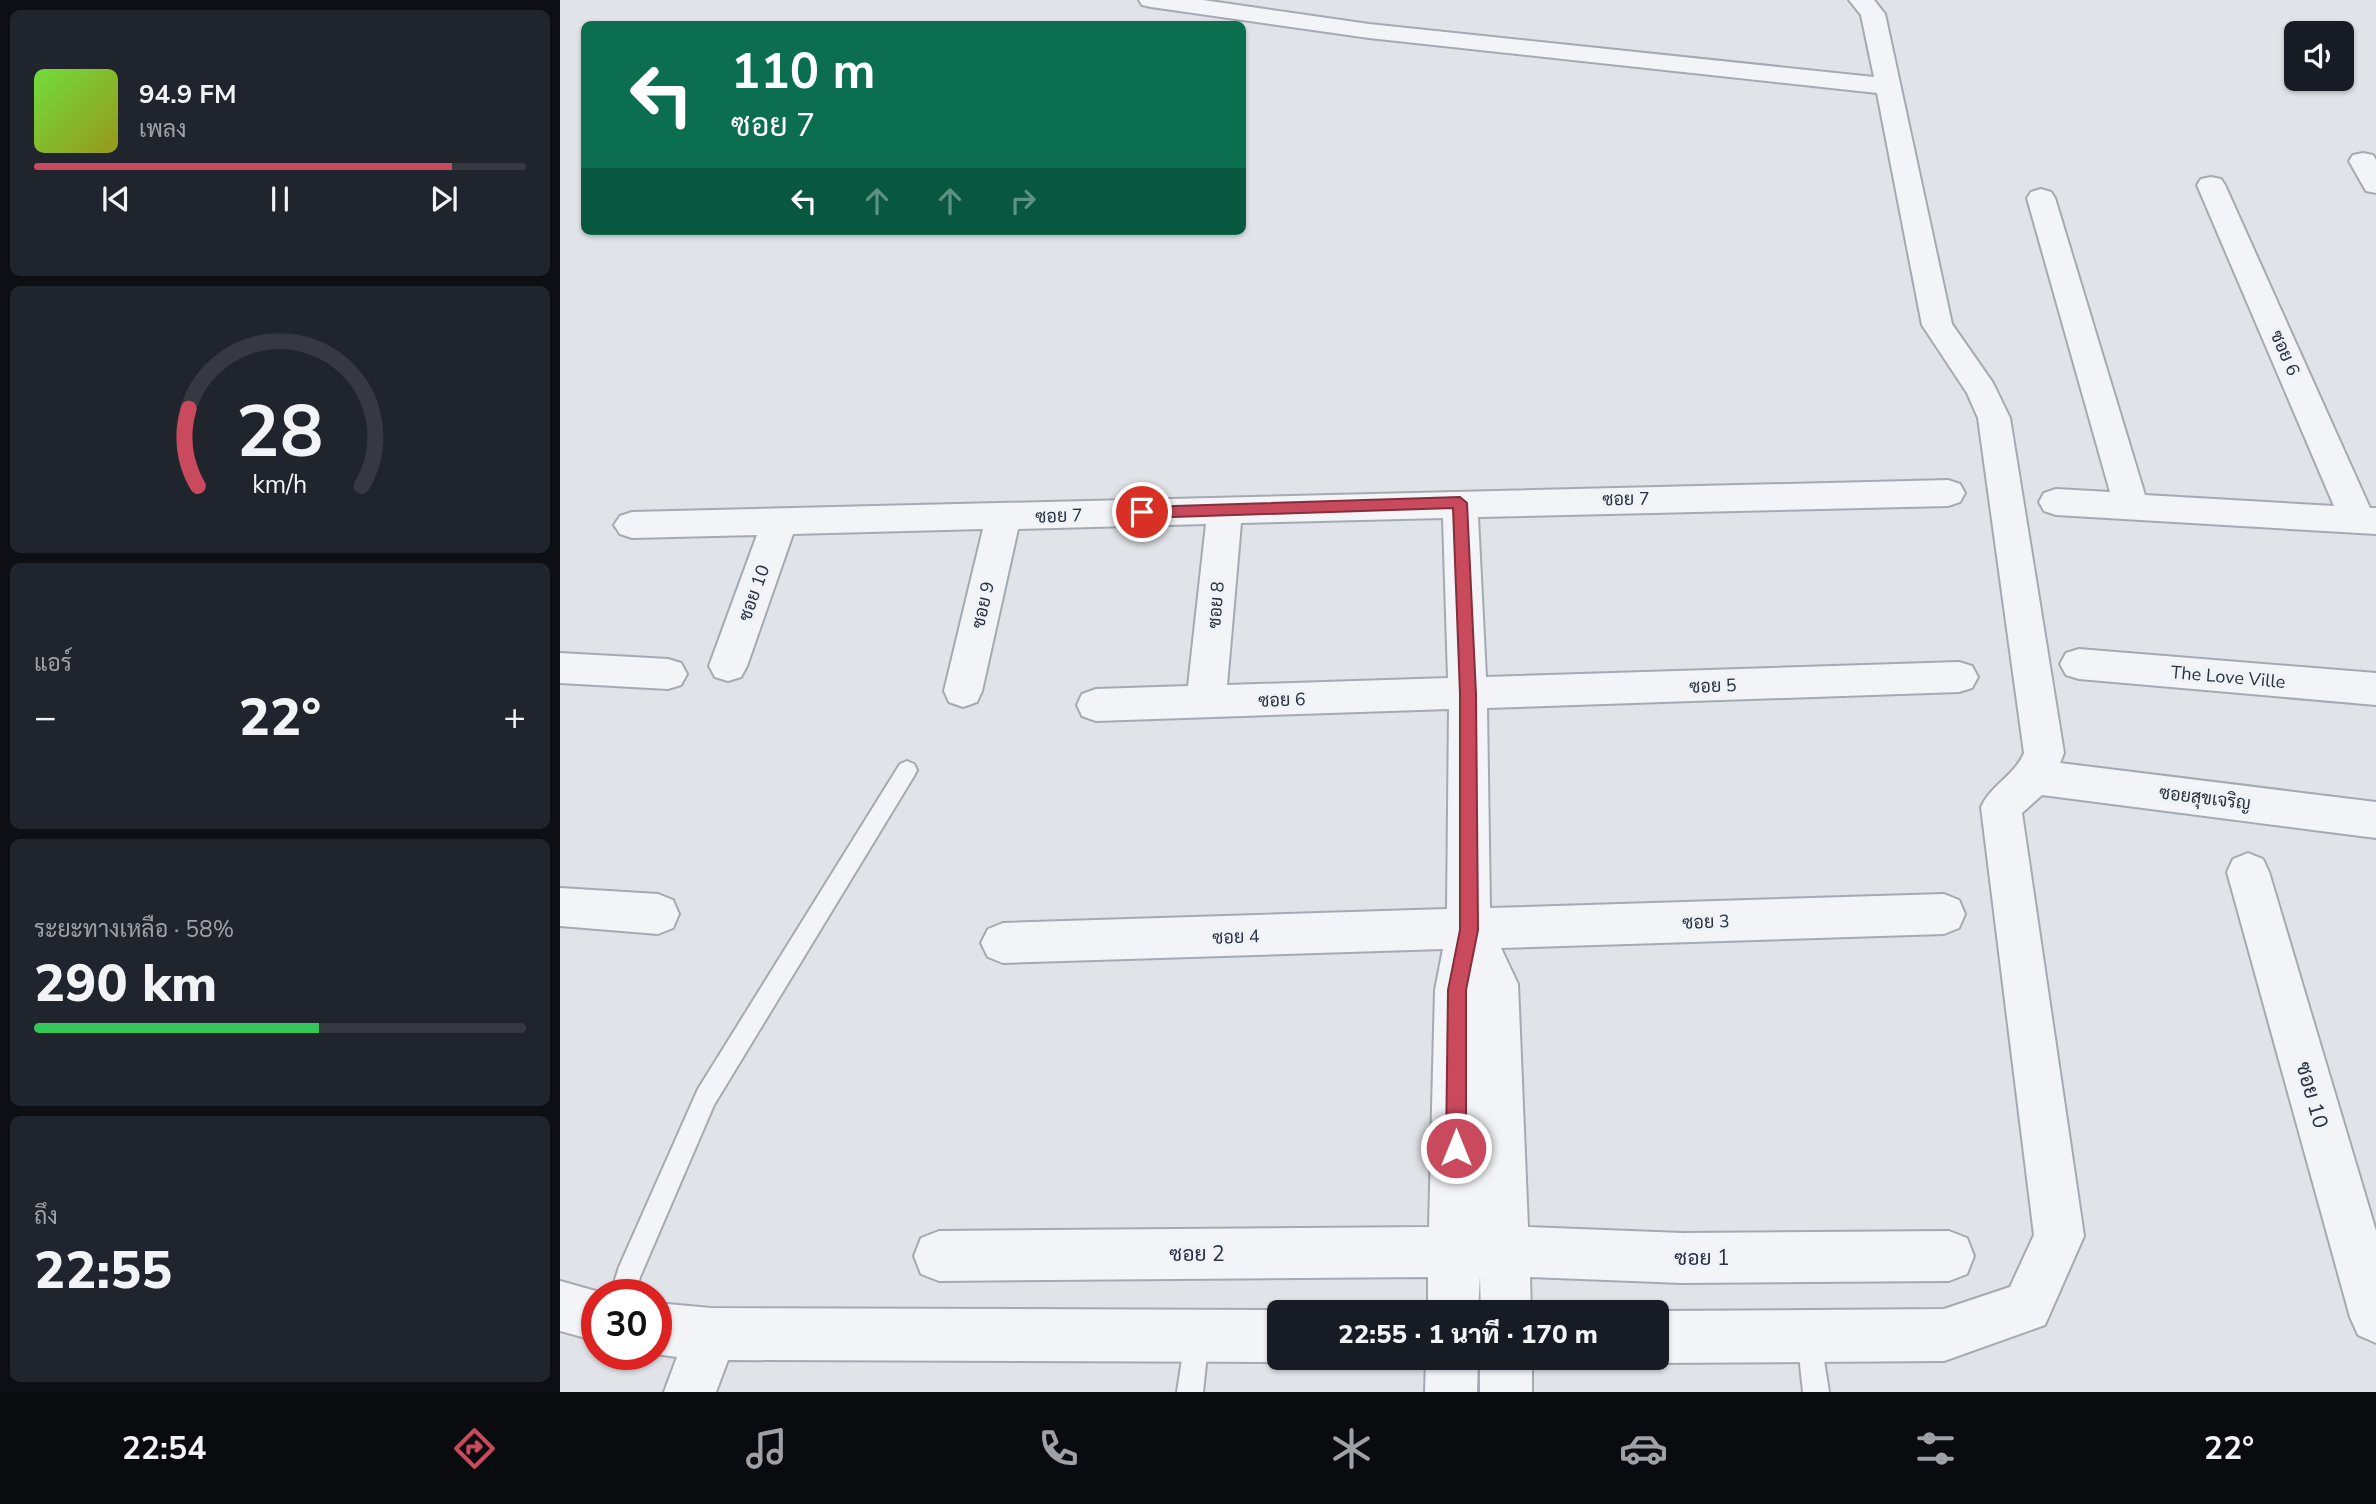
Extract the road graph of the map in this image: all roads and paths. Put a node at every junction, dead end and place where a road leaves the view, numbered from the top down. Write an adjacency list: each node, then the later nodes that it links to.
1 (1151, 0): 3 (street)
2 (1862, 0): 3 (street)
3 (1889, 86): 26 (street)
4 (2211, 185): 12 (street, ซอย 6)
5 (2041, 198): 9 (street)
6 (1948, 493): 8 (street, ซอย 7)
7 (2056, 502): 9 (street)
8 (1460, 503): 10 (street, ซอย 7); 22 (street)
9 (2131, 506): 12 (street)
10 (1225, 509): 11 (street, ซอย 7); 23 (street, ซอย 8)
11 (1003, 518): 13 (street, ซอย 7); 21 (street, ซอย 9)
12 (2367, 520)
13 (780, 521): 14 (street, ซอย 7); 16 (street, ซอย 10)
14 (632, 525)
15 (2079, 664): 20 (street, The Love Ville)
16 (728, 666)
17 (560, 668): 18 (street)
18 (668, 674)
19 (1959, 677): 22 (street, ซอย 5)
20 (2376, 688)
21 (962, 691)
22 (1468, 694): 23 (street, ซอย 6); 32 (street)
23 (1206, 702): 24 (street, ซอย 6)
24 (1096, 705)
25 (907, 770): 38 (lane)
26 (2034, 777): 27 (street, ซอยสุขเจริญ); 48 (street)
27 (2376, 820)
28 (2248, 872): 43 (street, ซอย 10)
29 (560, 907): 30 (street)
30 (658, 914)
31 (1944, 914): 32 (street, ซอย 3)
32 (1469, 930): 33 (street, ซอย 4); 34 (street); 35 (street)
33 (1003, 943)
34 (1506, 1251): 35 (street, ซอย 1); 37 (street, ซอย 1); 40 (street)
35 (1455, 1253): 36 (street, ซอย 2); 39 (street)
36 (939, 1256)
37 (1949, 1256)
38 (627, 1279)
39 (1453, 1300)
40 (1506, 1300)
41 (560, 1306): 42 (street)
42 (581, 1311)
43 (2376, 1317)
44 (672, 1330): 45 (street)
45 (711, 1334): 46 (street); 52 (street)
46 (1196, 1335): 47 (street); 53 (lane)
47 (1267, 1336)
48 (1810, 1336): 49 (street); 56 (lane)
49 (1669, 1337)
50 (1452, 1370): 54 (street)
51 (1506, 1370): 55 (street)
52 (690, 1392)
53 (1190, 1392)
54 (1451, 1392)
55 (1506, 1392)
56 (1816, 1392)

